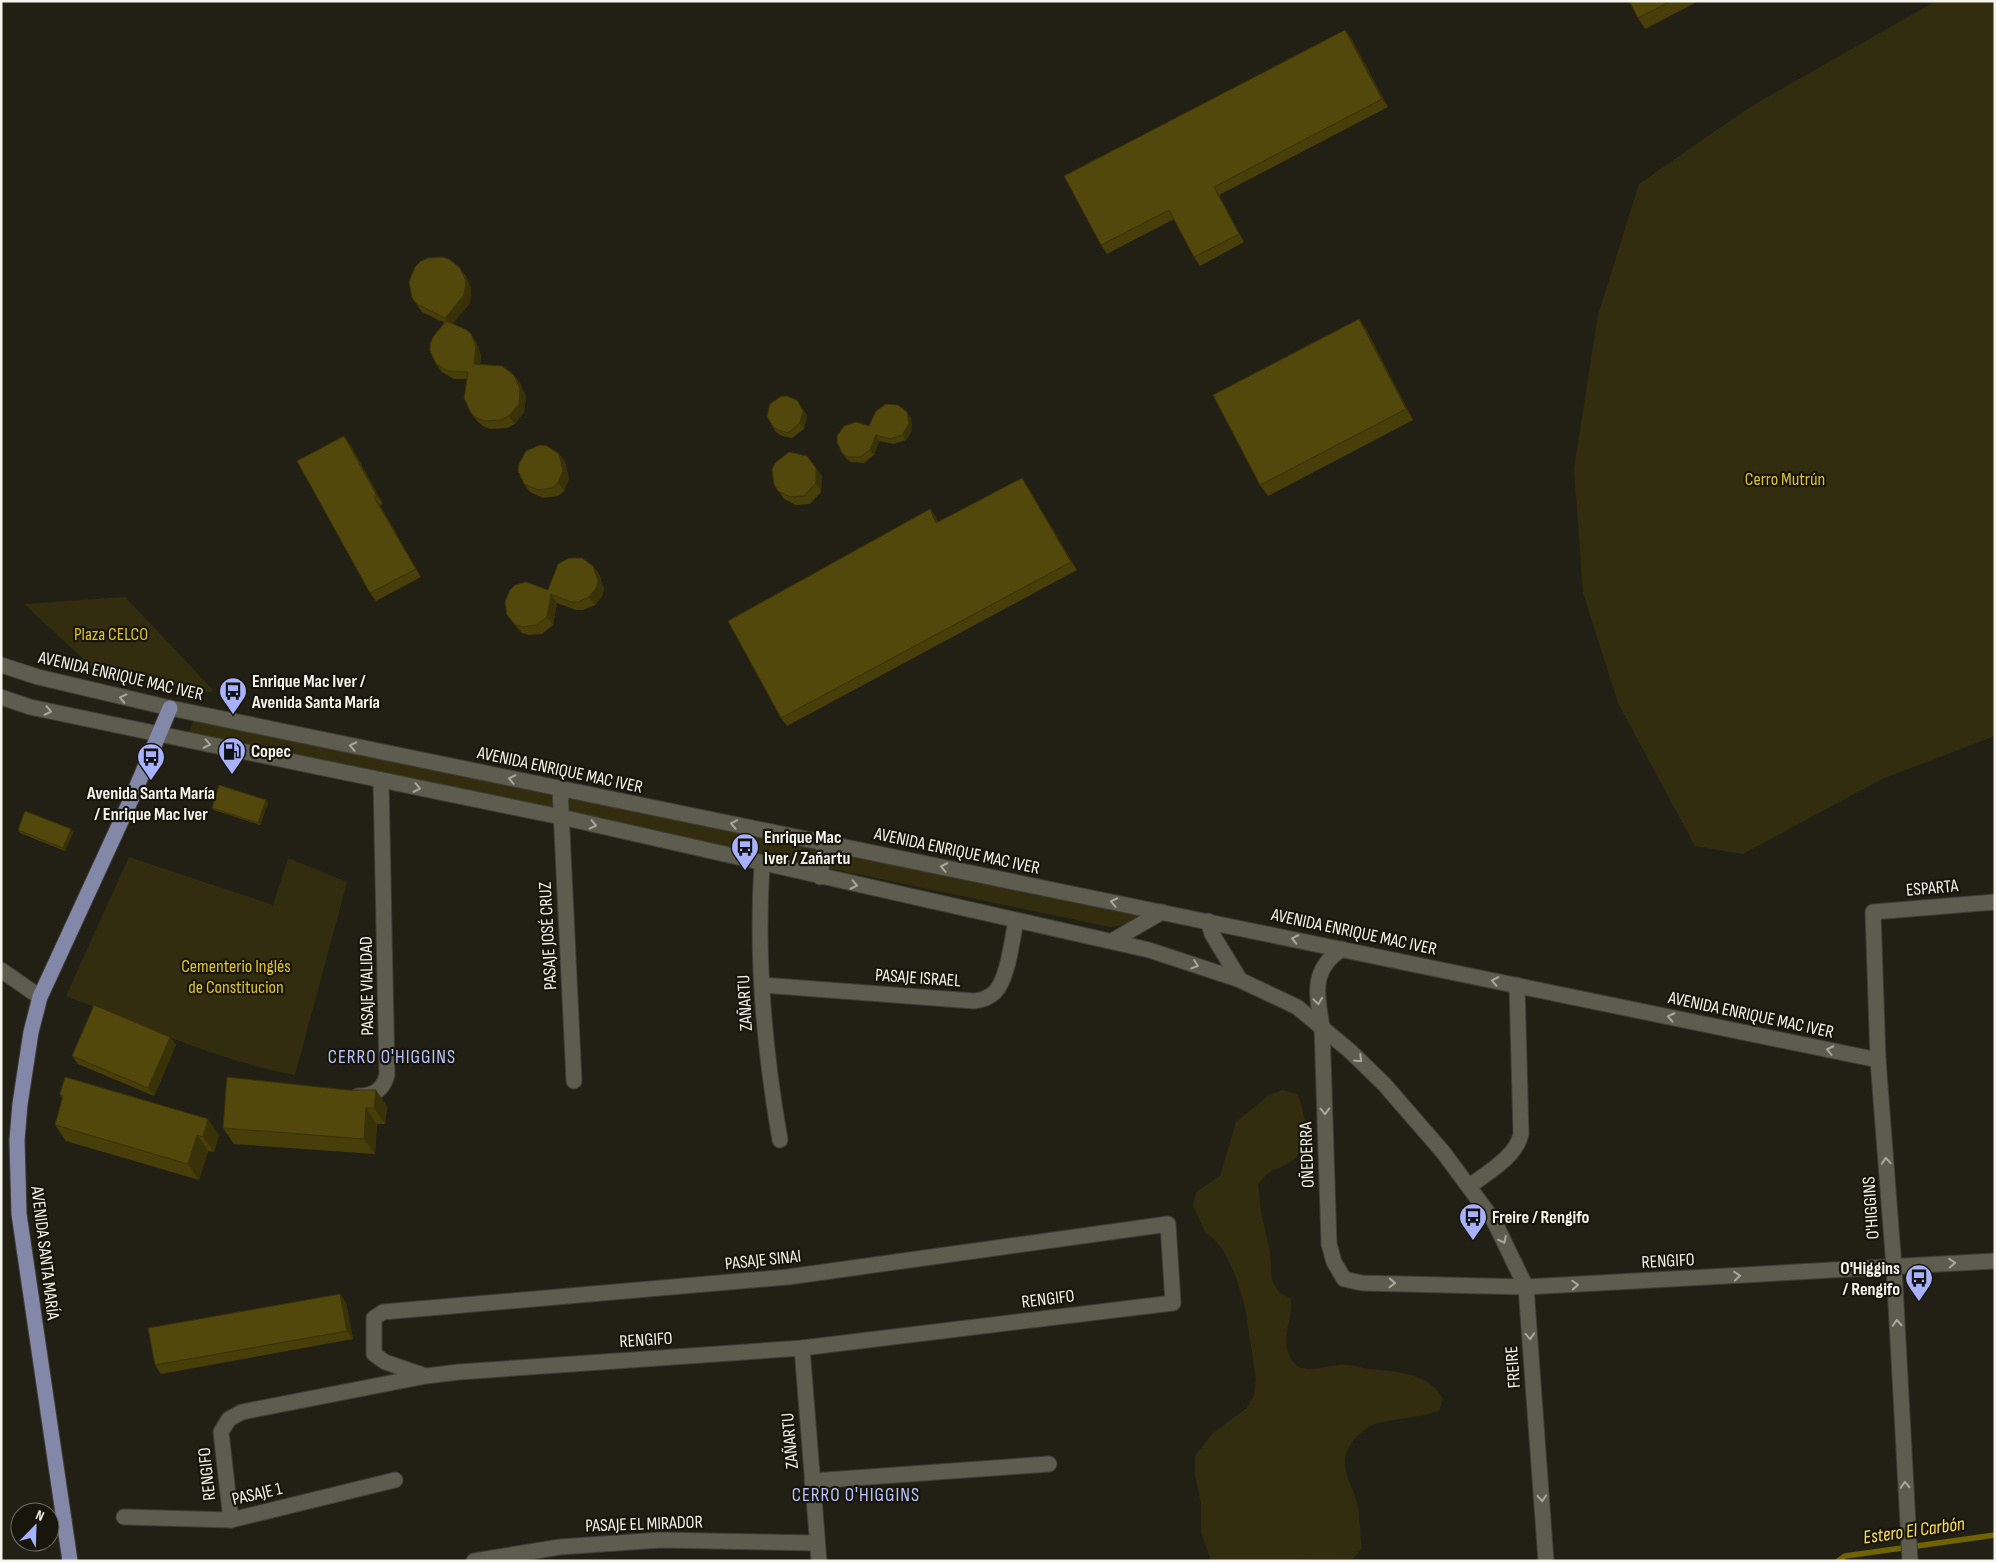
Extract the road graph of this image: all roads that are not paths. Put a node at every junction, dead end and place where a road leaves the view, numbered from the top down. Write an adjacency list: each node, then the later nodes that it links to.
1 (1, 665): 3 (street, AVENIDA ENRIQUE MAC IVER, one-way to 1)
2 (1, 697): 4 (street, one-way to 4)
3 (170, 708): 4 (main road, AVENIDA SANTA MARÍA); 6 (street, AVENIDA ENRIQUE MAC IVER, one-way to 3)
4 (159, 734): 5 (street, one-way to 5); 22 (main road, AVENIDA SANTA MARÍA)
5 (381, 780): 7 (street, one-way to 7); 26 (street, PASAJE VIALIDAD)
6 (560, 789): 7 (street, PASAJE JOSÉ CRUZ); 8 (street, AVENIDA ENRIQUE MAC IVER, one-way to 6)
7 (560, 817): 9 (street, one-way to 9); 25 (street, PASAJE JOSÉ CRUZ)
8 (825, 842): 10 (street); 12 (street, AVENIDA ENRIQUE MAC IVER, one-way to 8)
9 (762, 864): 10 (street); 20 (street, ZAÑARTU)
10 (820, 877): 14 (street, one-way to 14)
11 (1995, 902): 13 (street, ESPARTA)
12 (1162, 912): 15 (street, AVENIDA ENRIQUE MAC IVER); 16 (street)
13 (1873, 912): 24 (street, O'HIGGINS)
14 (1016, 920): 16 (street); 20 (street, PASAJE ISRAEL)
15 (1208, 921): 17 (street, AVENIDA ENRIQUE MAC IVER, one-way to 15); 19 (street)
16 (1112, 941): 19 (street, one-way to 19)
17 (1342, 949): 21 (street, AVENIDA ENRIQUE MAC IVER, one-way to 17); 23 (street, OÑEDERRA, one-way to 23)
18 (1, 970): 22 (street)
19 (1240, 980): 23 (street)
20 (762, 985): 27 (street, ZAÑARTU)
21 (1517, 986): 24 (street, AVENIDA ENRIQUE MAC IVER, one-way to 21); 28 (street)
22 (40, 997): 42 (main road, AVENIDA SANTA MARÍA)
23 (1322, 1027): 28 (street, FREIRE, one-way to 28); 31 (street, OÑEDERRA, one-way to 31)
24 (1878, 1060): 30 (street, O'HIGGINS, one-way to 24)
25 (574, 1080)
26 (340, 1094)
27 (780, 1140)
28 (1470, 1186): 32 (street, FREIRE, one-way to 32)
29 (1995, 1261): 30 (street, RENGIFO, one-way to 29)
30 (1894, 1267): 32 (street, RENGIFO, one-way to 30); 46 (street, O'HIGGINS, one-way to 30)
31 (1344, 1278): 32 (street, RENGIFO, one-way to 32)
32 (1526, 1287): 45 (street, FREIRE, one-way to 45)
33 (1173, 1303): 34 (street, RENGIFO); 35 (street, PASAJE SINAI)
34 (802, 1348): 35 (street, RENGIFO); 38 (street, ZAÑARTU)
35 (426, 1376): 40 (street, RENGIFO)
36 (1049, 1464): 38 (street)
37 (395, 1480): 40 (street, PASAJE 1)
38 (812, 1481): 41 (street, ZAÑARTU)
39 (124, 1517): 40 (street, PASAJE 1)
40 (231, 1520)
41 (817, 1543): 43 (street, PASAJE EL MIRADOR); 44 (street, ZAÑARTU)
42 (70, 1561)
43 (474, 1561)
44 (818, 1561)
45 (1546, 1561)
46 (1910, 1561)

